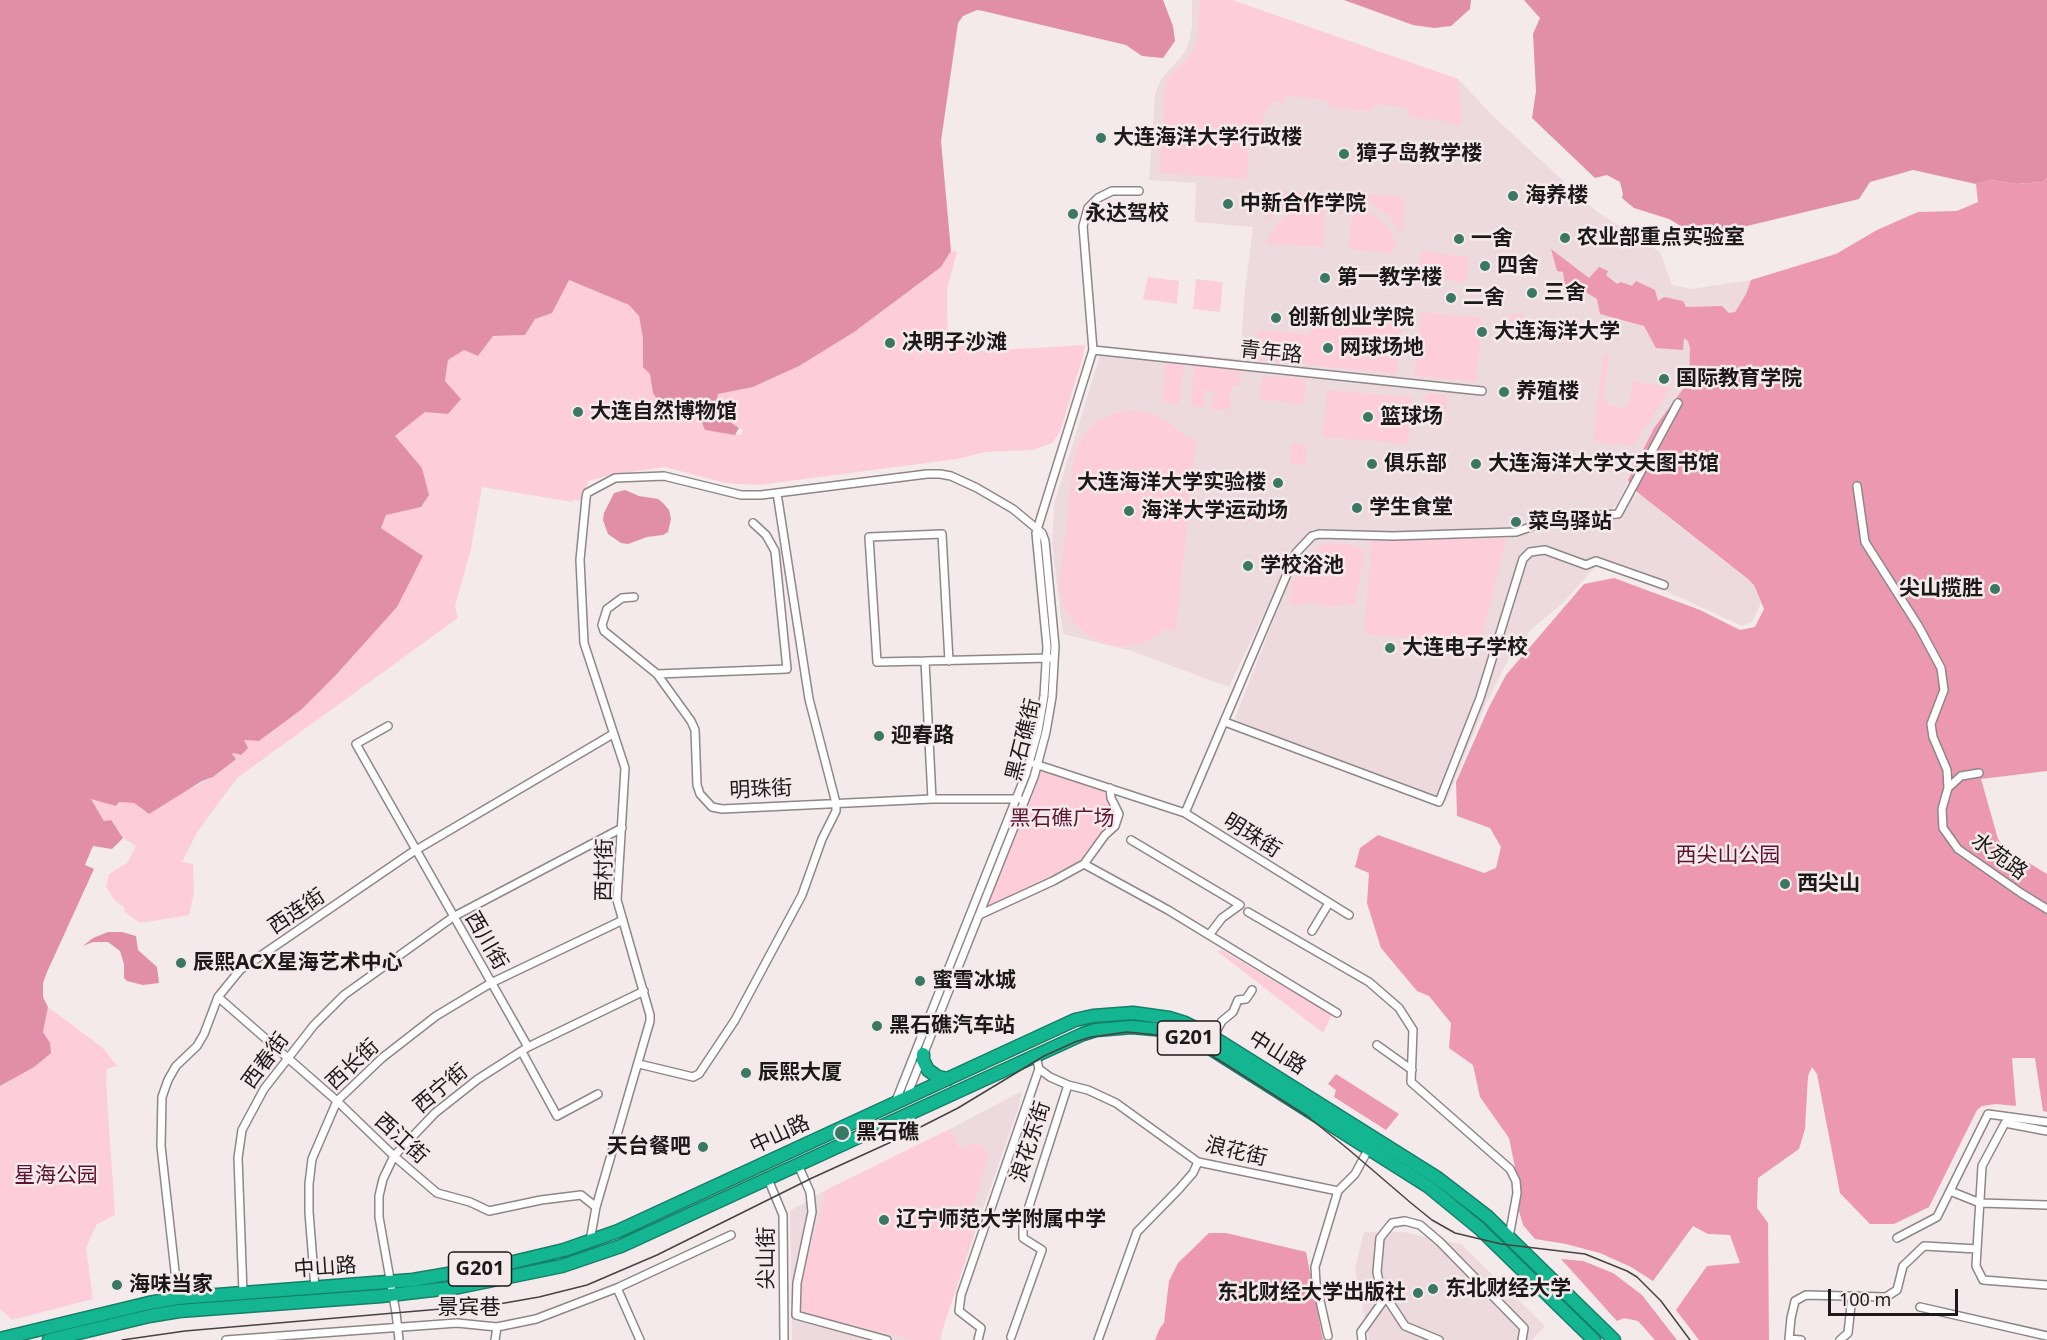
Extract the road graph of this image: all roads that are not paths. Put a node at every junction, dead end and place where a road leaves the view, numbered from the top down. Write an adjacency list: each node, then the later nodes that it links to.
1 (1139, 191): 2 (street)
2 (1093, 350): 3 (street, 青年路); 8 (street)
3 (1482, 391)
4 (1678, 403): 15 (street)
5 (1857, 486): 22 (street)
6 (777, 493): 8 (street); 17 (street, 西村街); 26 (street)
7 (753, 524): 14 (street)
8 (1037, 528): 11 (street, 黑石礁街)
9 (1664, 585): 15 (street)
10 (634, 597): 14 (street, 明珠街)
11 (1050, 658): 12 (street); 18 (street, 黑石礁街); 19 (street, 黑石礁街)
12 (949, 661): 13 (street); 13 (street)
13 (925, 662): 23 (street)
14 (657, 674): 26 (street, 明珠街)
15 (1225, 722): 27 (street)
16 (388, 726): 30 (street, 西川街)
17 (613, 734): 28 (street, 西村街); 30 (street, 西连街)
18 (1029, 762): 19 (street, 明珠街); 24 (street, 黑石礁街)
19 (1037, 765): 21 (street, 明珠街); 25 (street, 黑石礁街)
20 (1979, 773): 22 (street)
21 (1110, 788): 27 (street, 明珠街); 31 (street)
22 (1948, 788): 33 (street, 水苑路)
23 (932, 799): 24 (street, 明珠街); 26 (street, 明珠街)
24 (1016, 799): 25 (street, 明珠街); 53 (street, 黑石礁街)
25 (1025, 799): 35 (street, 黑石礁街)
26 (836, 803): 52 (street)
27 (1185, 813): 32 (street, 明珠街)
28 (622, 828): 37 (street, 西春街); 38 (street, 西村街)
29 (1131, 840): 40 (street)
30 (415, 851): 37 (street, 西川街); 44 (street, 西连街)
31 (1084, 864): 35 (street); 40 (street)
32 (1329, 903): 36 (street, 明珠街); 39 (street)
33 (2047, 909)
34 (1248, 912): 55 (street)
35 (978, 915): 49 (street, 黑石礁街)
36 (1349, 915)
37 (453, 917): 41 (street, 西川街); 51 (street, 西春街)
38 (623, 920): 41 (street, 西长街); 43 (street, 西村街)
39 (1312, 931)
40 (1209, 934): 45 (street)
41 (491, 983): 48 (street, 西川街); 61 (street, 西长街)
42 (1252, 990): 46 (street)
43 (644, 991): 48 (street, 西宁街); 52 (street, 西村街)
44 (218, 997): 51 (street, 西江街); 88 (street, 西连街)
45 (1337, 1014)
46 (1213, 1037): 56 (highway, 中山路 / G201); 77 (highway, 中山路 / G201)
47 (1377, 1045): 55 (street)
48 (525, 1050): 59 (street, 西川街); 67 (street, 西宁街)
49 (923, 1053): 56 (highway); 58 (street, 黑石礁街)
50 (1036, 1056): 54 (street); 60 (highway, 中山路 / G201); 66 (highway, 中山路 / G201)
51 (288, 1059): 61 (street, 西江街); 85 (street, 西春街)
52 (639, 1064): 75 (street, 西村街)
53 (909, 1066): 58 (street, 黑石礁街); 62 (street, 黑石礁街)
54 (1039, 1069): 57 (street, 浪花街); 105 (street)
55 (1412, 1070): 77 (street)
56 (948, 1079): 58 (highway, 中山路 / G201)
57 (1068, 1085): 68 (street, 浪花街); 96 (street, 浪花东街)
58 (914, 1089): 60 (street); 62 (highway, 中山路 / G201)
59 (598, 1094)
60 (942, 1099): 65 (highway, 中山路 / G201)
61 (336, 1101): 67 (street, 西江街); 82 (street, 西长街)
62 (900, 1101): 65 (highway); 79 (highway, 中山路 / G201)
63 (2047, 1122): 72 (street)
64 (2047, 1131): 73 (street)
65 (840, 1146): 69 (highway, 中山路 / G201)
66 (1369, 1148): 71 (street); 110 (highway, 中山路 / G201)
67 (393, 1156): 75 (street, 西江街); 83 (street, 西宁街)
68 (1198, 1162): 71 (street, 浪花街); 106 (street)
69 (798, 1165): 70 (highway, 中山路 / G201); 104 (street)
70 (768, 1179): 83 (highway, 中山路 / G201); 103 (street, 尖山街)
71 (1338, 1191): 93 (street)
72 (1950, 1191): 73 (street); 78 (street)
73 (1980, 1203): 74 (street); 80 (street)
74 (2047, 1205)
75 (596, 1207): 79 (street, 西村街)
76 (730, 1235): 84 (street, 景宾巷)
77 (1509, 1237): 111 (highway, G201)
78 (1897, 1238)
79 (590, 1241): 83 (highway, 中山路 / G201)
80 (1977, 1249): 81 (street); 86 (street)
81 (2047, 1285)
82 (315, 1288): 83 (highway, 中山路 / G201); 85 (highway, 中山路 / G201)
83 (392, 1288): 90 (street, 西宁街); 92 (highway, 中山路 / G201)
84 (617, 1288): 91 (street, 景宾巷); 102 (street)
85 (243, 1293): 88 (highway, 中山路 / G201)
86 (1852, 1296): 112 (street); 113 (street)
87 (1386, 1297): 107 (street); 108 (street); 109 (street)
88 (178, 1298): 97 (highway, 中山路 / G201)
89 (1920, 1307): 94 (street)
90 (397, 1326): 91 (street, 景宾巷); 95 (street, 景宾巷); 100 (street, 西宁街)
91 (497, 1327): 101 (street)
92 (82, 1335): 98 (highway, 中山路 / G201)
93 (1328, 1336)
94 (2047, 1336)
95 (286, 1337): 99 (street, 景宾巷)
96 (1011, 1337)
97 (0, 1339)
98 (49, 1340)
99 (226, 1340)
100 (399, 1340)
101 (495, 1340)
102 (640, 1340)
103 (784, 1340)
104 (887, 1340)
105 (978, 1340)
106 (1098, 1340)
107 (1362, 1340)
108 (1439, 1340)
109 (1522, 1340)
110 (1594, 1340)
111 (1614, 1340)
112 (1801, 1340)
113 (1840, 1340)

